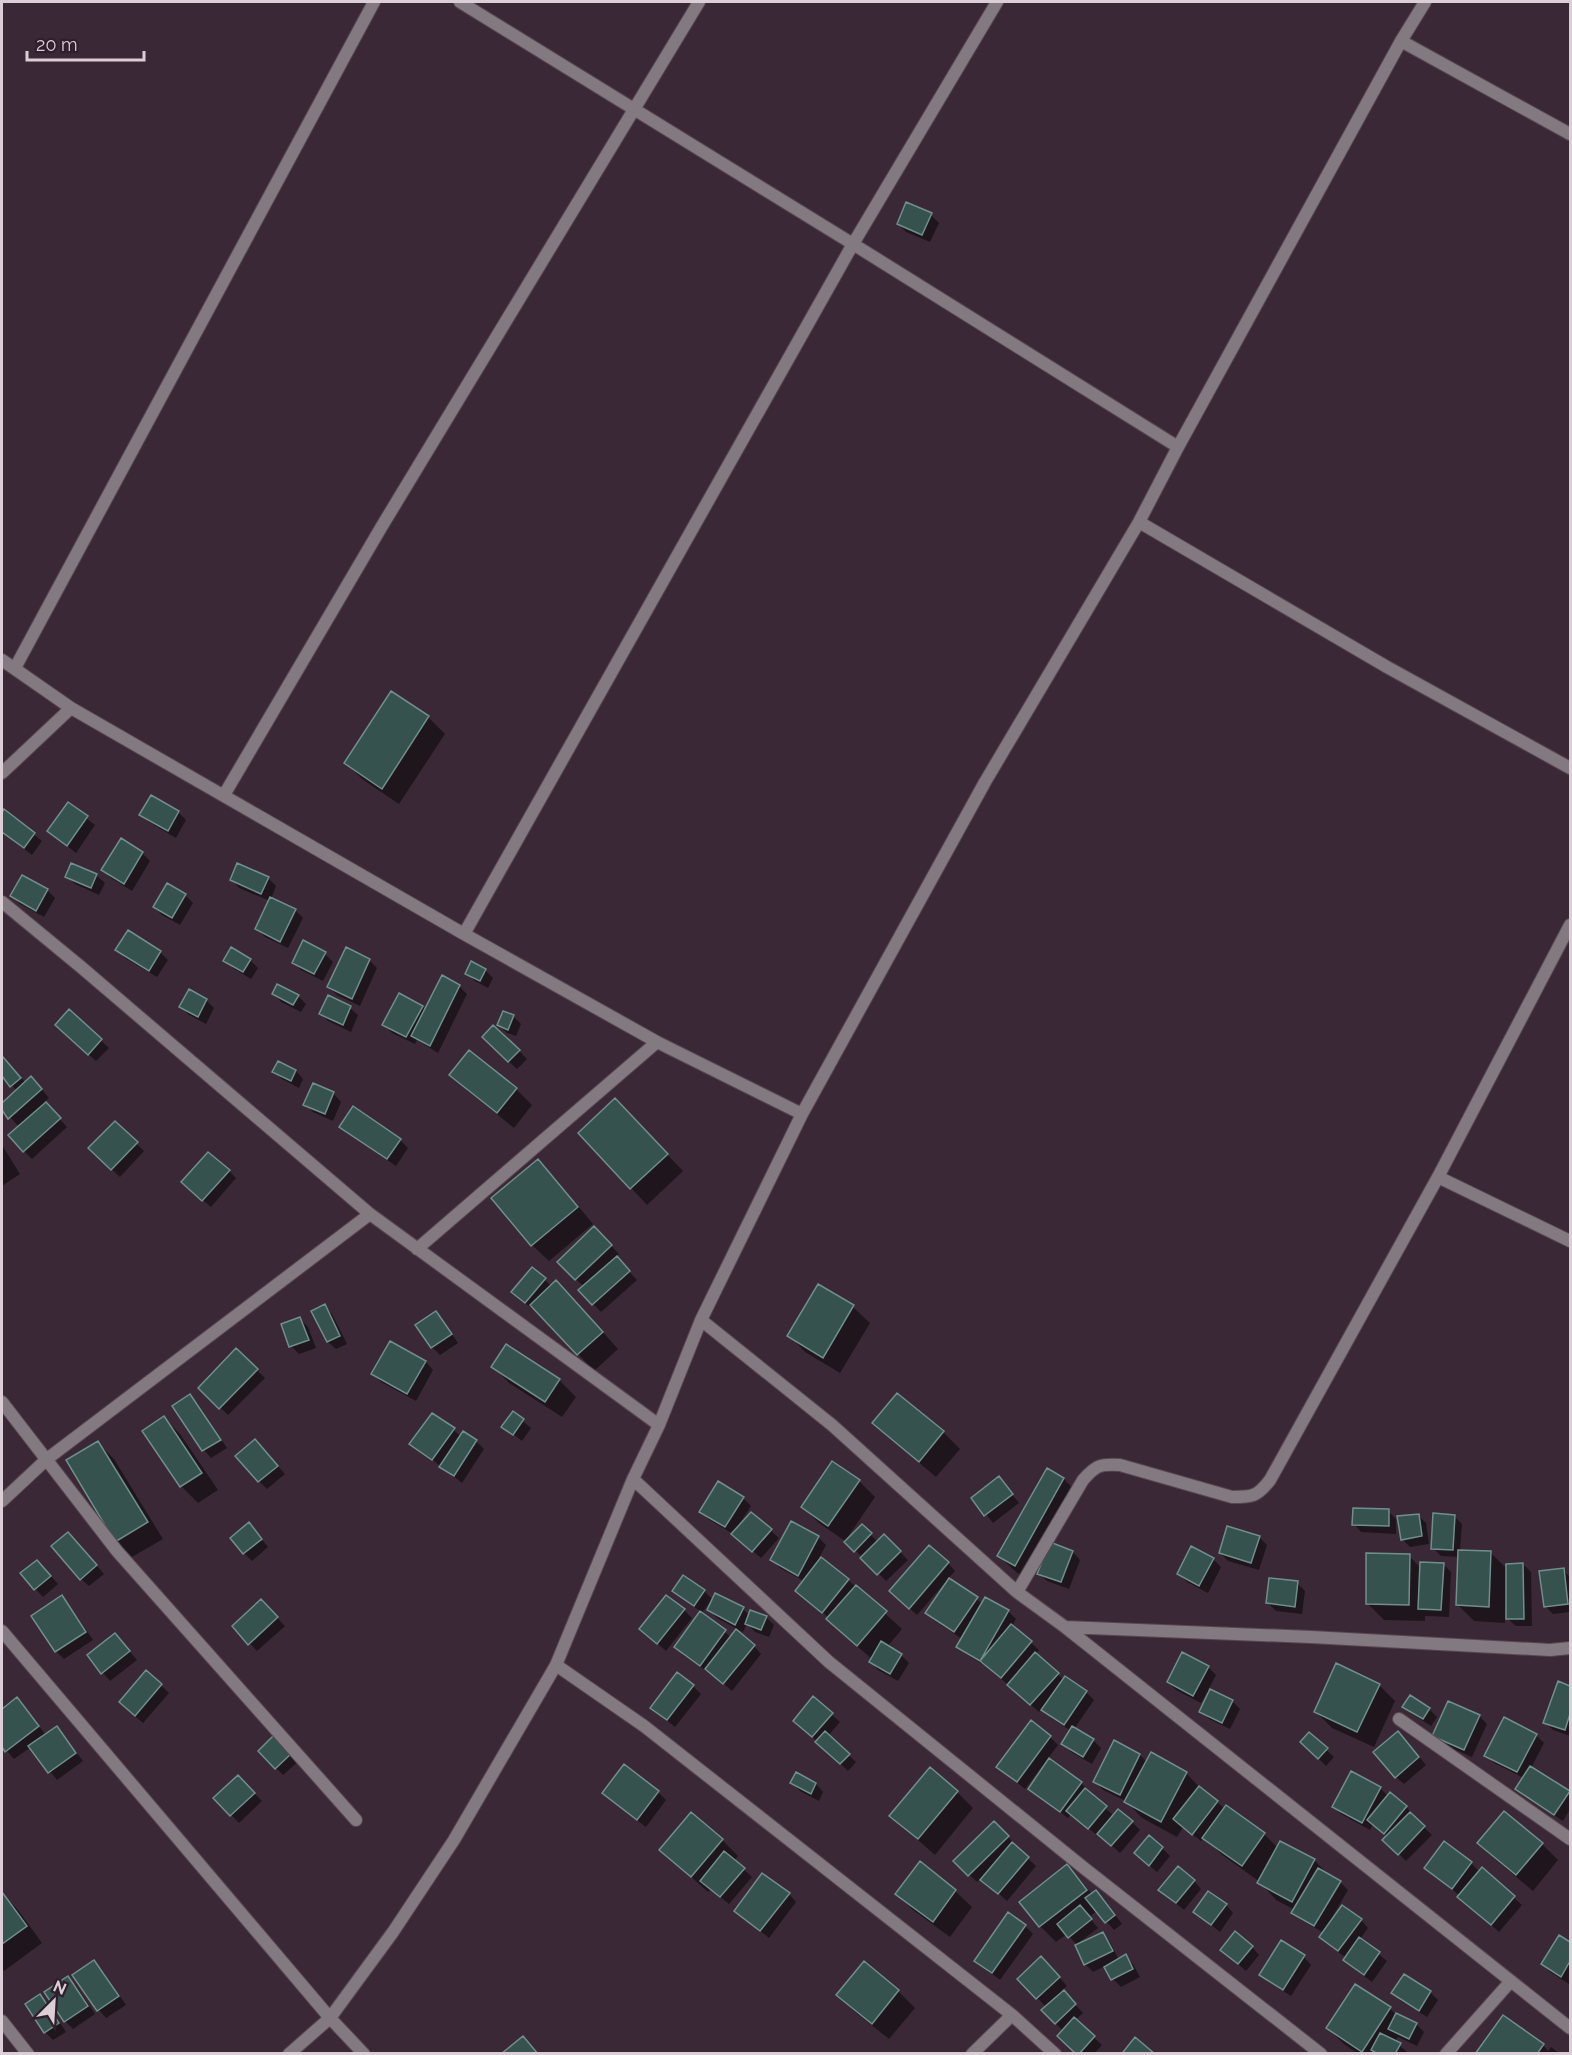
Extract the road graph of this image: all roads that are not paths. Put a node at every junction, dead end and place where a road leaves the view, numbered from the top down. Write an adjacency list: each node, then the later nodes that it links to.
1 (374, 2): 13 (street)
2 (460, 2): 7 (street)
3 (699, 2): 7 (street)
4 (997, 2): 9 (street)
5 (1425, 2): 6 (street)
6 (1401, 41): 8 (street); 10 (street)
7 (635, 109): 9 (street); 17 (street)
8 (1570, 134)
9 (853, 244): 10 (street); 20 (street)
10 (1178, 447): 11 (street)
11 (1139, 522): 15 (street); 22 (street)
12 (2, 660): 13 (street)
13 (15, 668): 14 (street)
14 (71, 708): 16 (street); 17 (street)
15 (1570, 768)
16 (2, 772)
17 (224, 795): 20 (street)
18 (2, 902): 24 (street)
19 (1570, 925): 23 (street)
20 (464, 934): 21 (street)
21 (657, 1042): 22 (street); 26 (street)
22 (802, 1114): 27 (street)
23 (1438, 1177): 25 (street); 33 (street)
24 (370, 1215): 26 (street); 30 (street)
25 (1570, 1241)
26 (417, 1249): 29 (street)
27 (701, 1320): 29 (street); 33 (street)
28 (2, 1402): 30 (street)
29 (659, 1425): 31 (street)
30 (47, 1459): 32 (street); 39 (street)
31 (633, 1479): 37 (street); 51 (street)
32 (2, 1501)
33 (1017, 1592): 34 (street)
34 (1065, 1627): 36 (street); 41 (street)
35 (2, 1631): 43 (street)
36 (1570, 1648)
37 (556, 1665): 42 (street); 43 (street)
38 (1400, 1719): 40 (street)
39 (356, 1820)
40 (1570, 1839)
41 (1510, 1981): 45 (street); 52 (street)
42 (1012, 2015): 49 (street); 50 (street)
43 (330, 2018): 47 (street); 48 (street)
44 (2, 2021): 46 (street)
45 (1570, 2028)
46 (28, 2054)
47 (289, 2054)
48 (364, 2054)
49 (972, 2054)
50 (1055, 2054)
51 (1321, 2054)
52 (1446, 2054)

